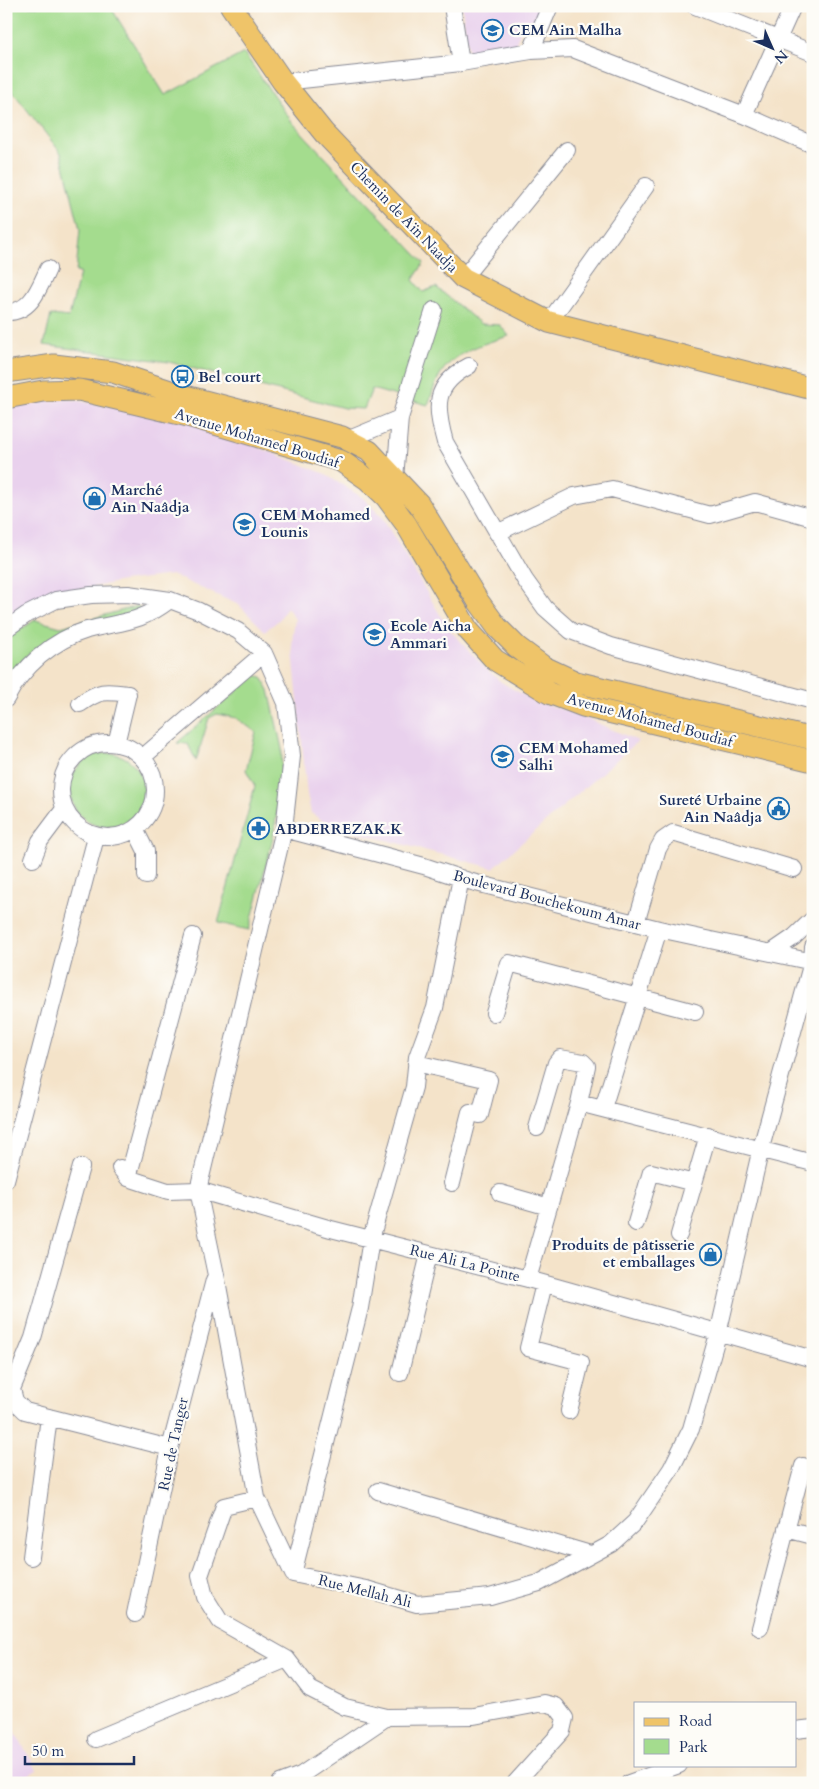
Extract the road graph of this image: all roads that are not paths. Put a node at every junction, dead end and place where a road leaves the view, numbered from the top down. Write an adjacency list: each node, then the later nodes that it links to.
1 (231, 6): 10 (main road, Chemin de Aïn Naadja)
2 (452, 6): 9 (street)
3 (550, 6): 7 (street)
4 (696, 6): 6 (street)
5 (793, 6): 6 (street)
6 (779, 39): 8 (street); 11 (street)
7 (531, 51): 9 (street); 11 (street)
8 (813, 53)
9 (461, 63): 10 (street)
10 (283, 82): 16 (main road, Chemin de Aïn Naadja)
11 (744, 116): 12 (street)
12 (813, 145)
13 (567, 150): 16 (street)
14 (646, 186): 19 (street)
15 (48, 269): 18 (street)
16 (463, 278): 19 (main road, Chemin de Aïn Naadja)
17 (434, 310): 24 (street)
18 (6, 312)
19 (549, 322): 22 (main road, Chemin de Aïn Naadja)
20 (469, 366): 28 (street)
21 (6, 372): 25 (main road, Avenue Mohamed Boudiaf)
22 (813, 389)
23 (6, 398): 38 (main road, Avenue Mohamed Boudiaf)
24 (400, 418): 25 (street); 26 (street)
25 (347, 440): 26 (main road, Avenue Mohamed Boudiaf)
26 (395, 478): 35 (main road, Avenue Mohamed Boudiaf)
27 (813, 518): 28 (street)
28 (497, 533): 33 (street)
29 (170, 600): 30 (street); 31 (street); 32 (street)
30 (6, 629)
31 (264, 653): 37 (street); 41 (street)
32 (6, 699)
33 (813, 701)
34 (80, 704): 36 (street)
35 (813, 739)
36 (116, 744): 37 (street); 39 (street)
37 (143, 757): 40 (street)
38 (811, 763)
39 (64, 809): 42 (street); 43 (street)
40 (136, 829): 42 (street); 45 (street)
41 (284, 829): 46 (street, Boulevard Bouchekoum Amar); 68 (street)
42 (96, 837): 65 (street)
43 (33, 859)
44 (794, 869): 48 (street)
45 (146, 876)
46 (461, 878): 48 (street, Boulevard Bouchekoum Amar); 57 (street)
47 (813, 919): 52 (street)
48 (636, 923): 49 (street, Boulevard Bouchekoum Amar)
49 (659, 929): 52 (street, Boulevard Bouchekoum Amar); 54 (street)
50 (193, 936): 68 (street, Rue Ali La Pointe)
51 (813, 947): 53 (street, Rue Mellah Ali)
52 (772, 952): 53 (street, Boulevard Bouchekoum Amar)
53 (813, 961): 62 (street, Rue Mellah Ali)
54 (637, 996): 55 (street); 56 (street); 59 (street)
55 (695, 1012)
56 (494, 1013)
57 (416, 1063): 66 (street); 73 (street)
58 (579, 1103): 59 (street); 60 (street); 70 (street)
59 (602, 1108): 61 (street)
60 (537, 1128)
61 (708, 1135): 62 (street); 67 (street)
62 (761, 1148): 63 (street); 77 (street, Rue Mellah Ali)
63 (813, 1163)
64 (81, 1167): 81 (street)
65 (6, 1180)
66 (452, 1183)
67 (694, 1183): 71 (street); 72 (street)
68 (198, 1190): 73 (street, Rue Ali La Pointe); 75 (street)
69 (500, 1194): 70 (street)
70 (549, 1206): 76 (street)
71 (636, 1223)
72 (679, 1235)
73 (371, 1238): 74 (street, Rue Ali La Pointe); 90 (street)
74 (430, 1254): 76 (street, Rue Ali La Pointe); 79 (street)
75 (216, 1275): 82 (street, Rue de Tanger); 85 (street)
76 (536, 1281): 77 (street, Rue Ali La Pointe); 80 (street)
77 (718, 1334): 78 (street, Rue Ali La Pointe); 88 (street, Rue Mellah Ali)
78 (813, 1359)
79 (400, 1373)
80 (569, 1411)
81 (49, 1417): 82 (street); 89 (street)
82 (170, 1448): 91 (street, Rue de Tanger)
83 (803, 1466): 86 (street)
84 (378, 1491): 88 (street)
85 (258, 1498): 90 (street); 93 (street)
86 (786, 1529): 87 (street); 92 (street)
87 (813, 1536)
88 (590, 1554): 90 (street, Rue Mellah Ali)
89 (32, 1557)
90 (293, 1574)
91 (135, 1614)
92 (760, 1628)
93 (287, 1659): 94 (street); 97 (street)
94 (388, 1717): 99 (street); 101 (street)
95 (813, 1728): 96 (street)
96 (796, 1730)
97 (96, 1739)
98 (676, 1766): 102 (street)
99 (302, 1779): 100 (street)
100 (280, 1783)
101 (515, 1783)
102 (629, 1783)

